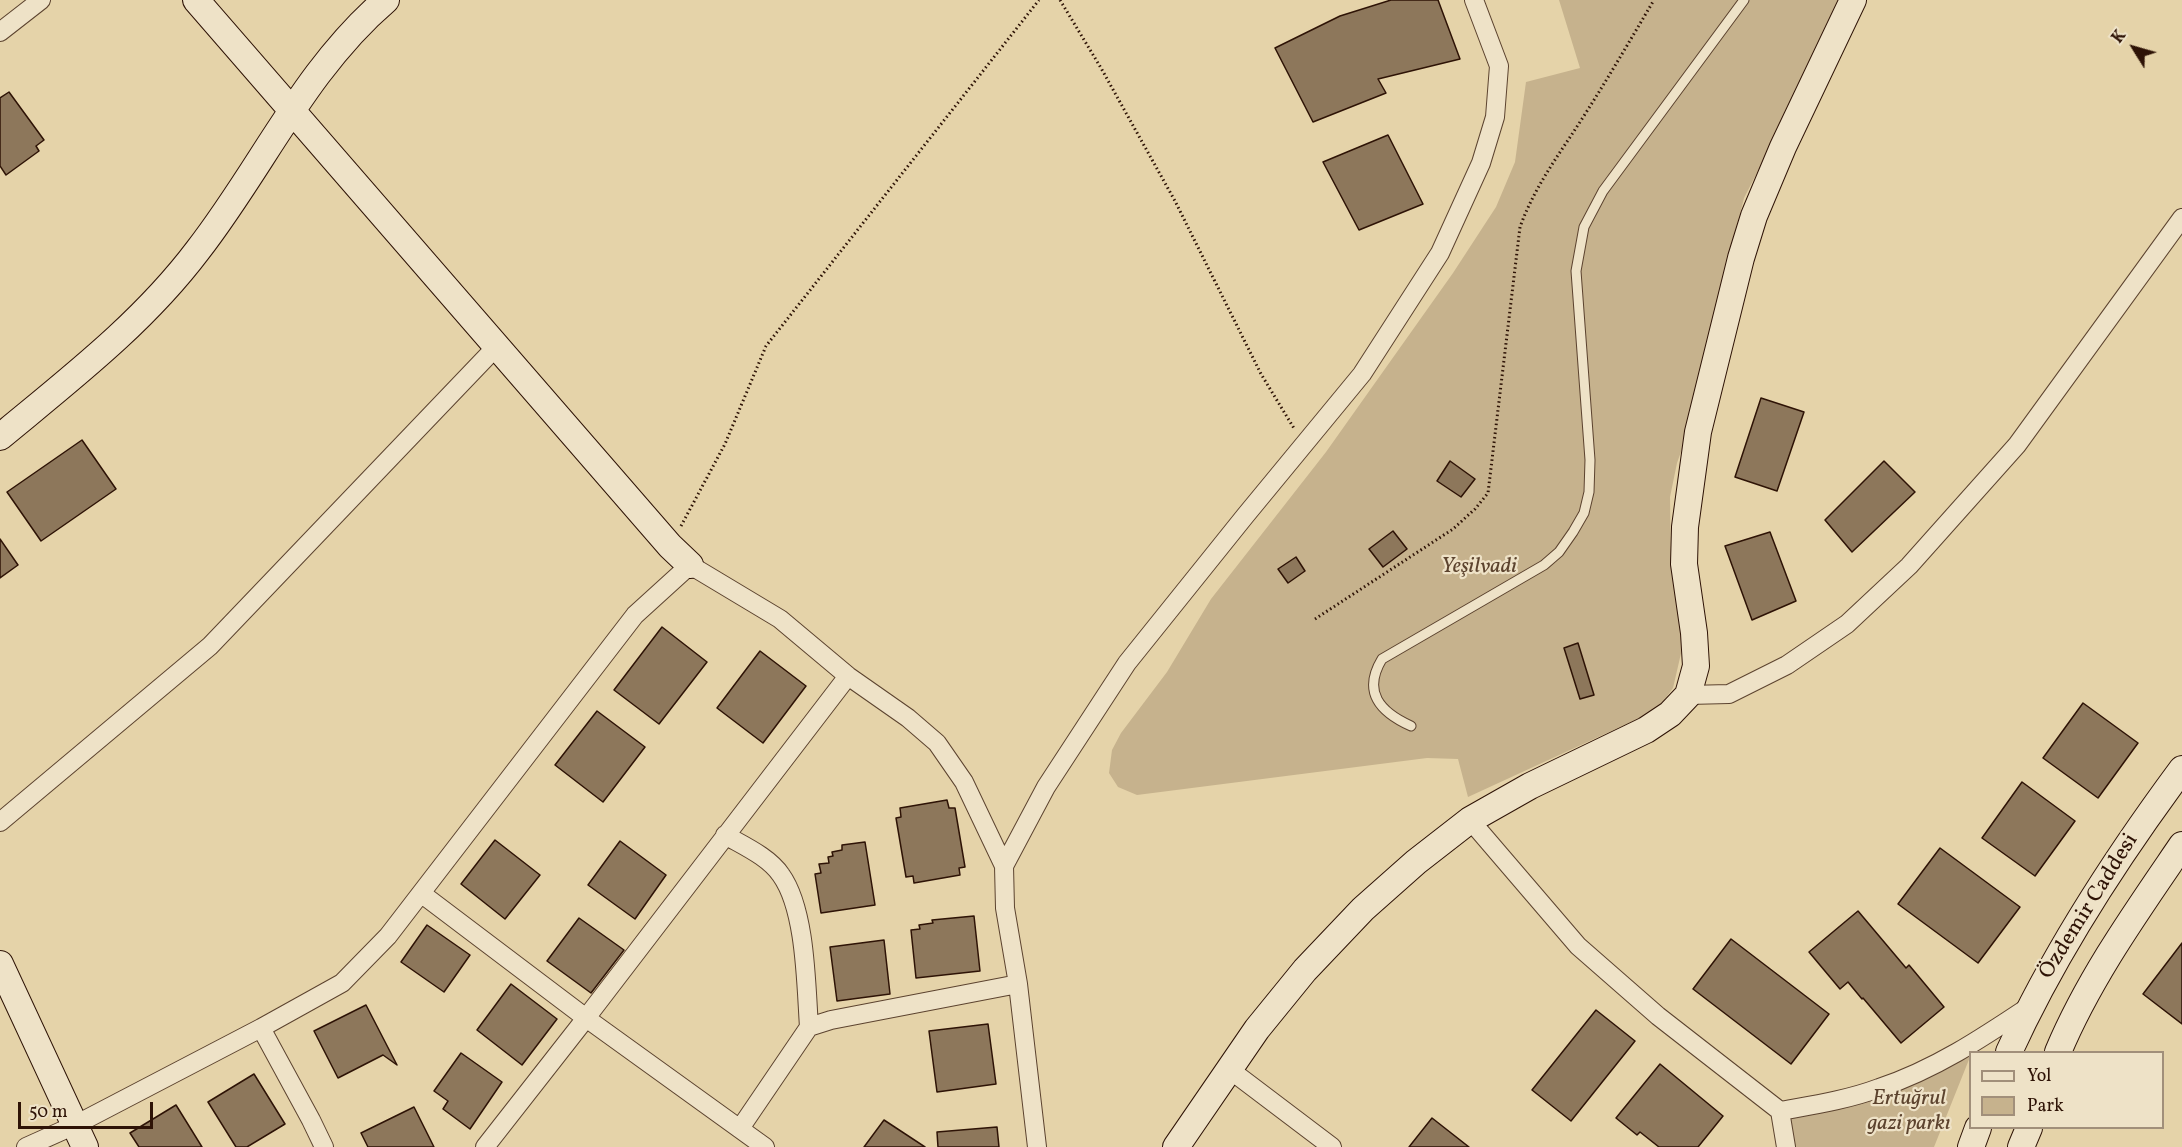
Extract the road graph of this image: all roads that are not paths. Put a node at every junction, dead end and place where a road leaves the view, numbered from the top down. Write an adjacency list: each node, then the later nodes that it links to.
1 (41, 0): 7 (street)
2 (196, 0): 8 (street)
3 (386, 0): 8 (street)
4 (1474, 0): 21 (street)
5 (1744, 0): 15 (lane)
6 (1853, 0): 14 (street)
7 (0, 33)
8 (292, 111): 10 (street); 11 (street)
9 (2182, 218): 14 (street)
10 (497, 346): 12 (street); 18 (street)
11 (0, 437)
12 (690, 565): 13 (street); 22 (street)
13 (848, 676): 19 (street); 21 (street)
14 (1688, 695): 17 (street)
15 (1411, 726)
16 (2182, 769): 25 (street, Özdemir Caddesi)
17 (1470, 820): 31 (street); 32 (street)
18 (0, 822)
19 (725, 835): 26 (street); 27 (street)
20 (2182, 844): 30 (street, Özdemir Caddesi)
21 (1004, 866): 24 (street)
22 (422, 894): 26 (street); 28 (street)
23 (0, 964): 36 (street)
24 (1018, 984): 27 (street); 41 (street)
25 (2030, 1006): 29 (street, Özdemir Caddesi); 32 (street)
26 (586, 1018): 33 (street); 39 (street)
27 (809, 1027): 33 (street)
28 (261, 1028): 36 (street); 38 (street)
29 (2010, 1051)
30 (2059, 1051)
31 (1229, 1069): 42 (street); 43 (street)
32 (1780, 1112): 44 (street)
33 (741, 1127): 40 (street)
34 (1978, 1129): 45 (street)
35 (2029, 1129): 46 (street)
36 (80, 1136): 37 (street)
37 (26, 1147)
38 (324, 1147)
39 (485, 1147)
40 (765, 1147)
41 (1037, 1147)
42 (1176, 1147)
43 (1332, 1147)
44 (1786, 1147)
45 (1971, 1147)
46 (2021, 1147)

